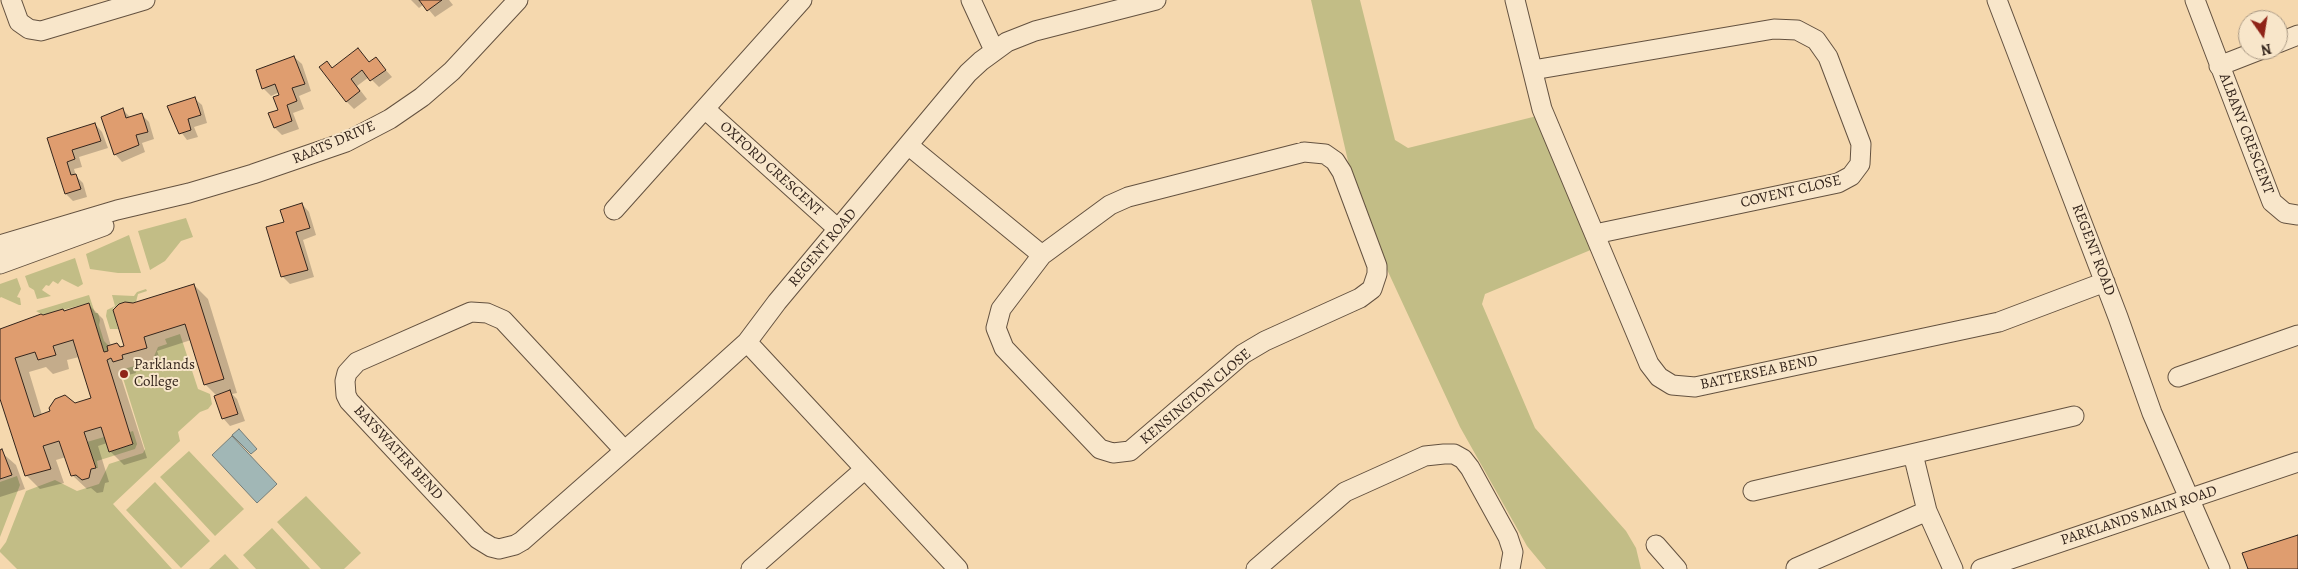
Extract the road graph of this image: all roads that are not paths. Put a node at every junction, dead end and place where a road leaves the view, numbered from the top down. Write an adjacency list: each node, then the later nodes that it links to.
1 (11, 0): 2 (street)
2 (145, 0)
3 (518, 0): 16 (street, RAATS DRIVE)
4 (802, 0): 14 (street)
5 (971, 0): 10 (street)
6 (1156, 0): 10 (street, REGENT ROAD)
7 (1515, 0): 13 (street, BATTERSEA BEND)
8 (1997, 0): 24 (street, REGENT ROAD)
9 (2195, 0): 12 (street, ALBANY CRESCENT)
10 (994, 50): 15 (street, REGENT ROAD)
11 (2238, 59): 12 (street, ALBANY CRESCENT)
12 (2220, 66): 18 (street, ALBANY CRESCENT)
13 (1533, 70): 20 (street, BATTERSEA BEND); 20 (street, COVENT CLOSE)
14 (705, 109): 17 (street); 19 (street, OXFORD CRESCENT)
15 (908, 145): 19 (street, REGENT ROAD); 22 (street)
16 (167, 199): 21 (street, RAATS DRIVE); 23 (street, RAATS DRIVE)
17 (614, 210)
18 (2298, 215)
19 (838, 229): 26 (street, REGENT ROAD)
20 (1595, 234): 24 (street, BATTERSEA BEND)
21 (0, 245)
22 (1042, 255): 22 (street, KENSINGTON CLOSE)
23 (0, 264)
24 (2105, 282): 34 (street, REGENT ROAD)
25 (2298, 335): 27 (street)
26 (747, 342): 29 (street, BAYSWATER BEND); 32 (street)
27 (2178, 376)
28 (2074, 416): 30 (street)
29 (624, 450): 29 (street, BAYSWATER BEND)
30 (1913, 454): 33 (street); 35 (street)
31 (2298, 462): 34 (street, PARKLANDS MAIN ROAD)
32 (865, 469): 38 (street); 39 (street)
33 (1753, 491)
34 (2191, 500): 44 (street, PARKLANDS MAIN ROAD); 45 (street, REGENT ROAD)
35 (1927, 511): 37 (street); 43 (street)
36 (1656, 545): 42 (street)
37 (1796, 568)
38 (751, 569)
39 (958, 569)
40 (1256, 569): 41 (street)
41 (1510, 569)
42 (1677, 569)
43 (1953, 569)
44 (1981, 569)
45 (2220, 569)

